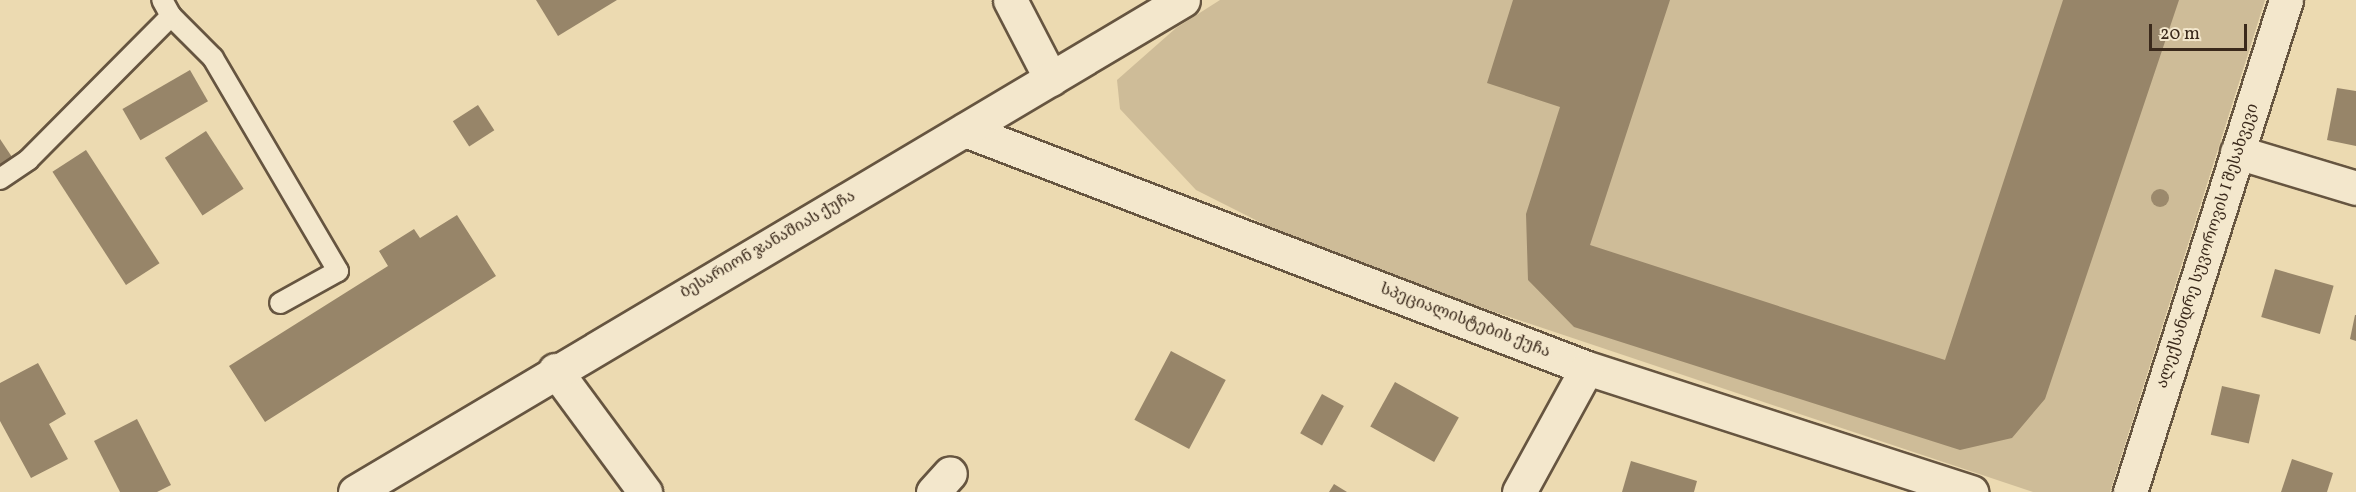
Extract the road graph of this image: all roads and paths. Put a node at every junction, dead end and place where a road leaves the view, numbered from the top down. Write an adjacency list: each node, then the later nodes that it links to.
1 (1010, 0): 5 (street)
2 (1183, 0): 5 (street, ბესარიონ ჯანაშიას ქუჩა)
3 (2286, 0): 7 (street, ალექსანდრე სუვოროვის I შესახვევი)
4 (167, 8): 8 (lane); 10 (lane)
5 (1052, 79): 6 (street, ბესარიონ ჯანაშიას ქუჩა)
6 (966, 130): 11 (street, სპეციალისტების ქუჩა); 12 (street, ბესარიონ ჯანაშიას ქუჩა)
7 (2237, 152): 9 (street); 17 (street, ალექსანდრე სუვოროვის I შესახვევი)
8 (0, 179)
9 (2356, 189)
10 (280, 303)
11 (1587, 368): 15 (street); 16 (street, სპეციალისტების ქუჩა)
12 (555, 370): 13 (street, ბესარიონ ჯანაშიას ქუჩა); 14 (street)
13 (355, 492)
14 (645, 492)
15 (1519, 492)
16 (1971, 492)
17 (2130, 492)

